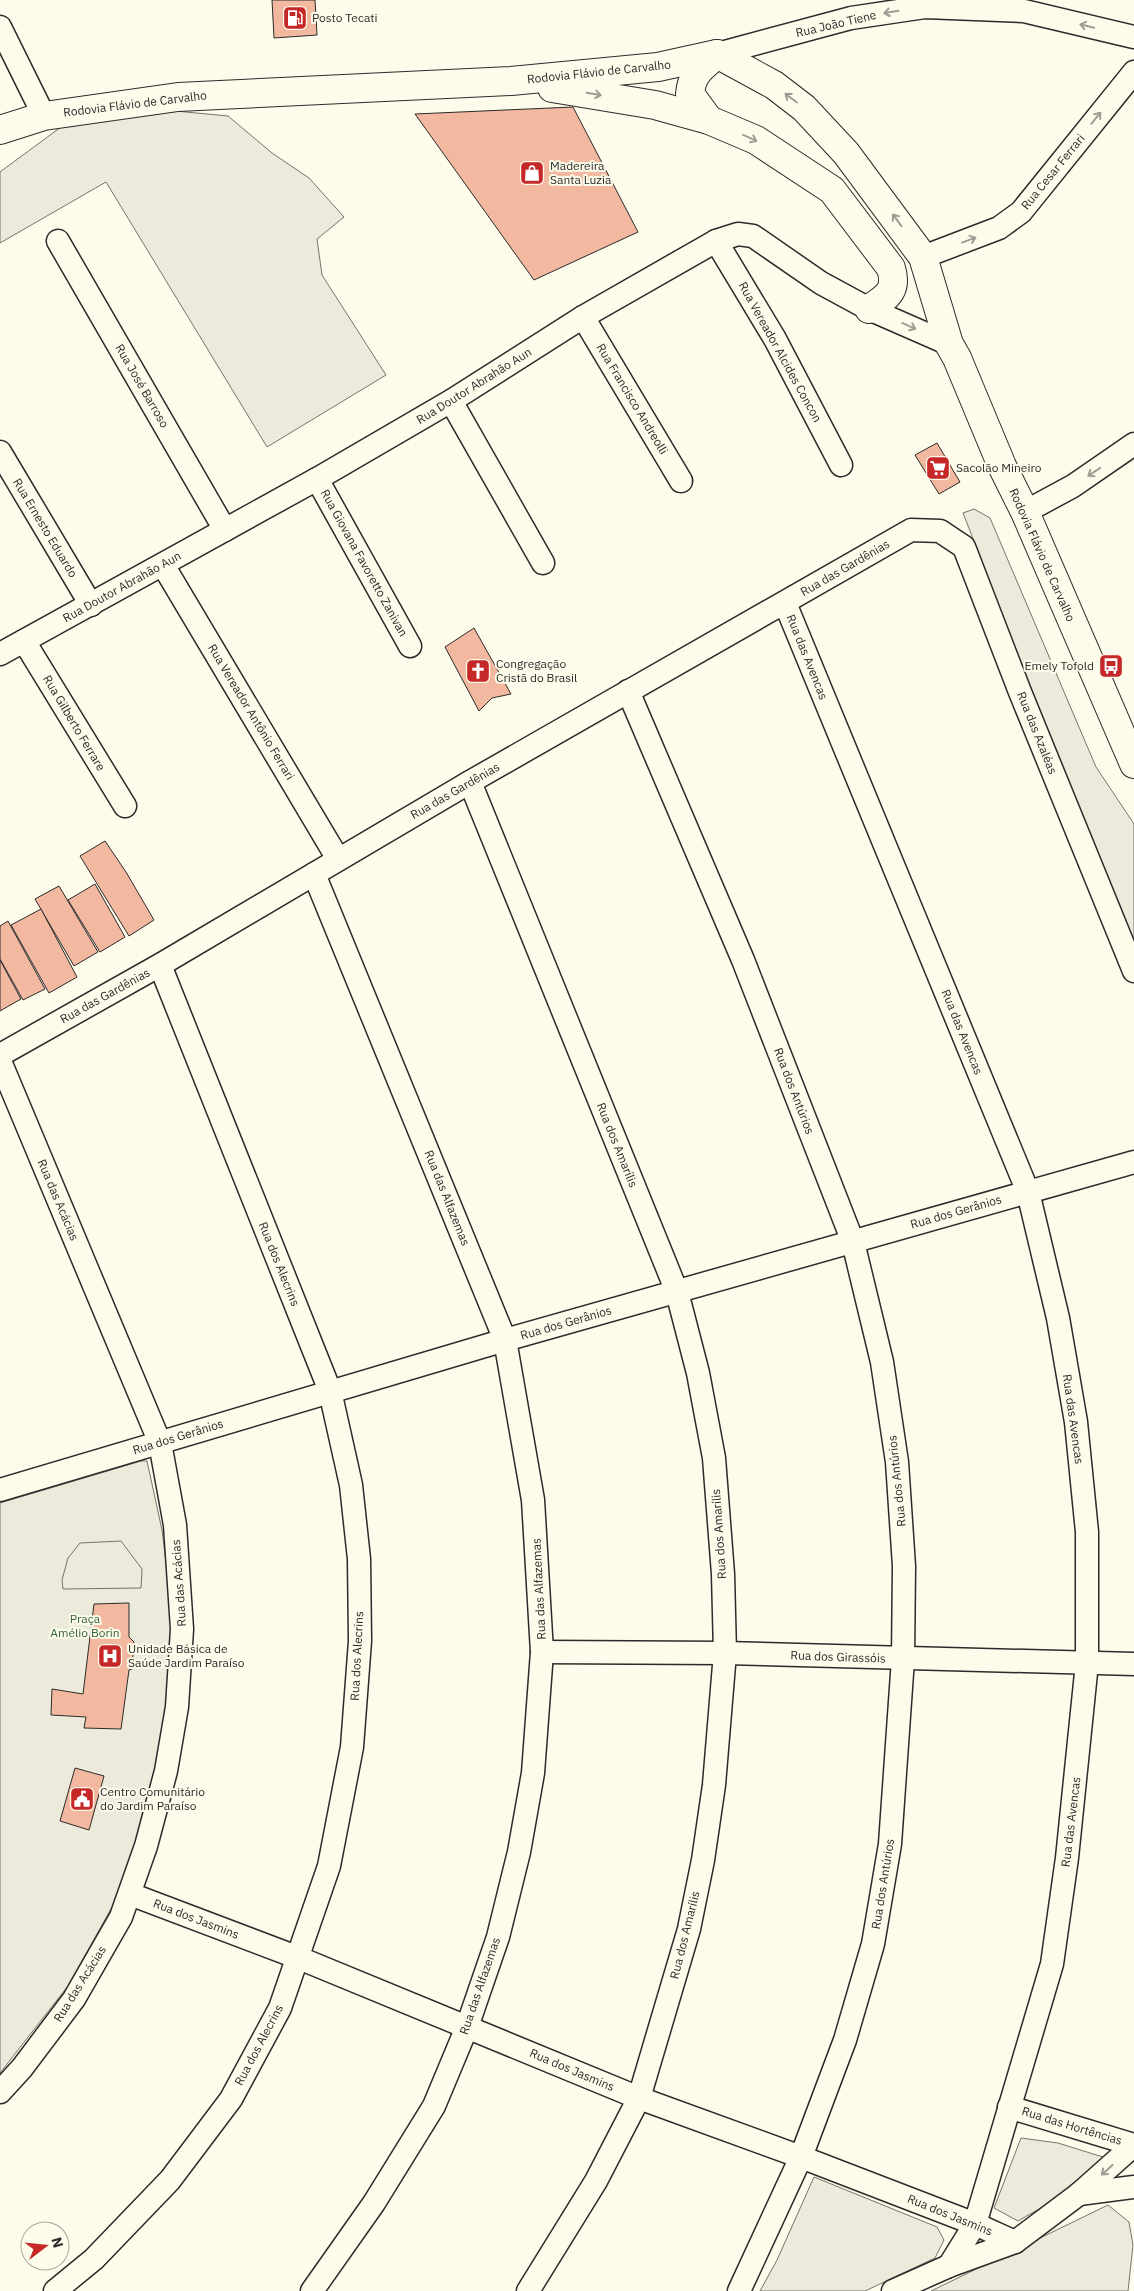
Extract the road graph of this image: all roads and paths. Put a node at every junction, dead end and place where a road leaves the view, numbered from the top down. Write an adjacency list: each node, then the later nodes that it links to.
1 (0, 28): 6 (street)
2 (1134, 37): 3 (street, Rua João Tiene, one-way to 3)
3 (717, 54): 5 (main road, Rodovia Flávio de Carvalho); 7 (main road); 12 (main road, Rodovia Flávio de Carvalho, one-way to 3)
4 (1134, 72): 12 (street, Rua Cesar Ferrari, one-way to 4)
5 (511, 81): 6 (main road, Rodovia Flávio de Carvalho); 7 (main road, one-way to 7)
6 (44, 116): 8 (main road, Rodovia Flávio de Carvalho)
7 (709, 120): 9 (main road, one-way to 9)
8 (0, 130)
9 (832, 190): 12 (main road); 13 (main road)
10 (716, 241): 13 (street, Rua Doutor Abrahão Aun); 14 (street, Rua Doutor Abrahão Aun); 19 (street, Rua Vereador Alcides Concon)
11 (58, 242): 23 (street, Rua José Barroso)
12 (911, 260): 15 (main road, Rodovia Flávio de Carvalho)
13 (869, 309): 15 (street, Rua Doutor Abrahão Aun, one-way to 15)
14 (583, 317): 16 (street, Rua Doutor Abrahão Aun); 21 (street, Rua Francisco Andreolli)
15 (949, 344): 22 (main road, Rodovia Flávio de Carvalho)
16 (451, 401): 20 (street, Rua Doutor Abrahão Aun); 25 (street)
17 (1134, 444): 22 (street, one-way to 22)
18 (0, 452): 28 (street, Rua Ernesto Eduardo)
19 (841, 465)
20 (317, 479): 23 (street, Rua Doutor Abrahão Aun); 30 (street, Rua Giovana Favoretto Zanivan)
21 (681, 481)
22 (1025, 512): 33 (main road, Rodovia Flávio de Carvalho)
23 (225, 530): 26 (street, Rua Doutor Abrahão Aun)
24 (911, 530): 27 (street, Rua das Gardênias); 39 (street, Rua das Azaléas)
25 (543, 563)
26 (163, 565): 28 (street, Rua Doutor Abrahão Aun); 36 (street, Rua Vereador Antônio Ferrari)
27 (785, 603): 32 (street, Rua das Gardênias); 43 (street, Rua das Avencas)
28 (91, 605): 29 (street, Rua Doutor Abrahão Aun)
29 (24, 641): 31 (street, Rua Doutor Abrahão Aun); 35 (street, Rua Gilberto Ferrare)
30 (410, 646)
31 (0, 654)
32 (628, 691): 34 (street, Rua das Gardênias); 44 (street, Rua dos Antúrios)
33 (1134, 764)
34 (470, 782): 36 (street, Rua das Gardênias); 45 (street, Rua dos Amarílis)
35 (125, 806)
36 (338, 859): 37 (street, Rua das Gardênias)
37 (314, 874): 38 (street, Rua das Gardênias); 46 (street, Rua das Alfazemas)
38 (160, 965): 40 (street, Rua das Gardênias); 47 (street, Rua dos Alecrins)
39 (1134, 972)
40 (0, 1055)
41 (0, 1061): 48 (street, Rua das Acácias)
42 (1134, 1162): 43 (street, Rua dos Gerânios)
43 (1028, 1192): 44 (street, Rua dos Gerânios); 53 (street, Rua das Avencas)
44 (854, 1242): 45 (street, Rua dos Gerânios); 52 (street, Rua dos Antúrios)
45 (677, 1292): 46 (street, Rua dos Gerânios); 51 (street, Rua dos Amarílis)
46 (505, 1340): 47 (street, Rua dos Gerânios); 50 (street, Rua das Alfazemas)
47 (330, 1391): 48 (street, Rua dos Gerânios); 56 (street, Rua dos Alecrins)
48 (160, 1443): 49 (street, Rua dos Gerânios); 55 (street, Rua das Acácias)
49 (0, 1490)
50 (542, 1652): 51 (street, Rua dos Girassóis); 57 (street, Rua das Alfazemas)
51 (725, 1653): 52 (street, Rua dos Girassóis); 59 (street, Rua dos Amarílis)
52 (904, 1660): 53 (street, Rua dos Girassóis); 62 (street, Rua dos Antúrios)
53 (1086, 1664): 54 (street, Rua dos Girassóis); 60 (street, Rua das Avencas)
54 (1134, 1664)
55 (130, 1894): 56 (street, Rua dos Jasmins); 58 (street, Rua das Acácias)
56 (299, 1958): 57 (street, Rua dos Jasmins); 68 (street, Rua dos Alecrins)
57 (467, 2027): 59 (street, Rua dos Jasmins); 69 (street, Rua das Alfazemas)
58 (0, 2092)
59 (639, 2098): 62 (street, Rua dos Jasmins); 70 (street, Rua dos Amarílis)
60 (1009, 2108): 61 (street, Rua das Hortências); 65 (street, Rua das Avencas)
61 (1134, 2145): 64 (street, one-way to 64)
62 (802, 2157): 65 (street, Rua dos Jasmins); 71 (street, Rua dos Antúrios)
63 (1134, 2187): 64 (street)
64 (1079, 2194): 66 (street)
65 (975, 2224): 66 (street, Rua dos Jasmins); 67 (street, Rua das Avencas)
66 (1015, 2242): 67 (street)
67 (949, 2266): 72 (street)
68 (55, 2291)
69 (312, 2291)
70 (528, 2291)
71 (739, 2291)
72 (893, 2291)

